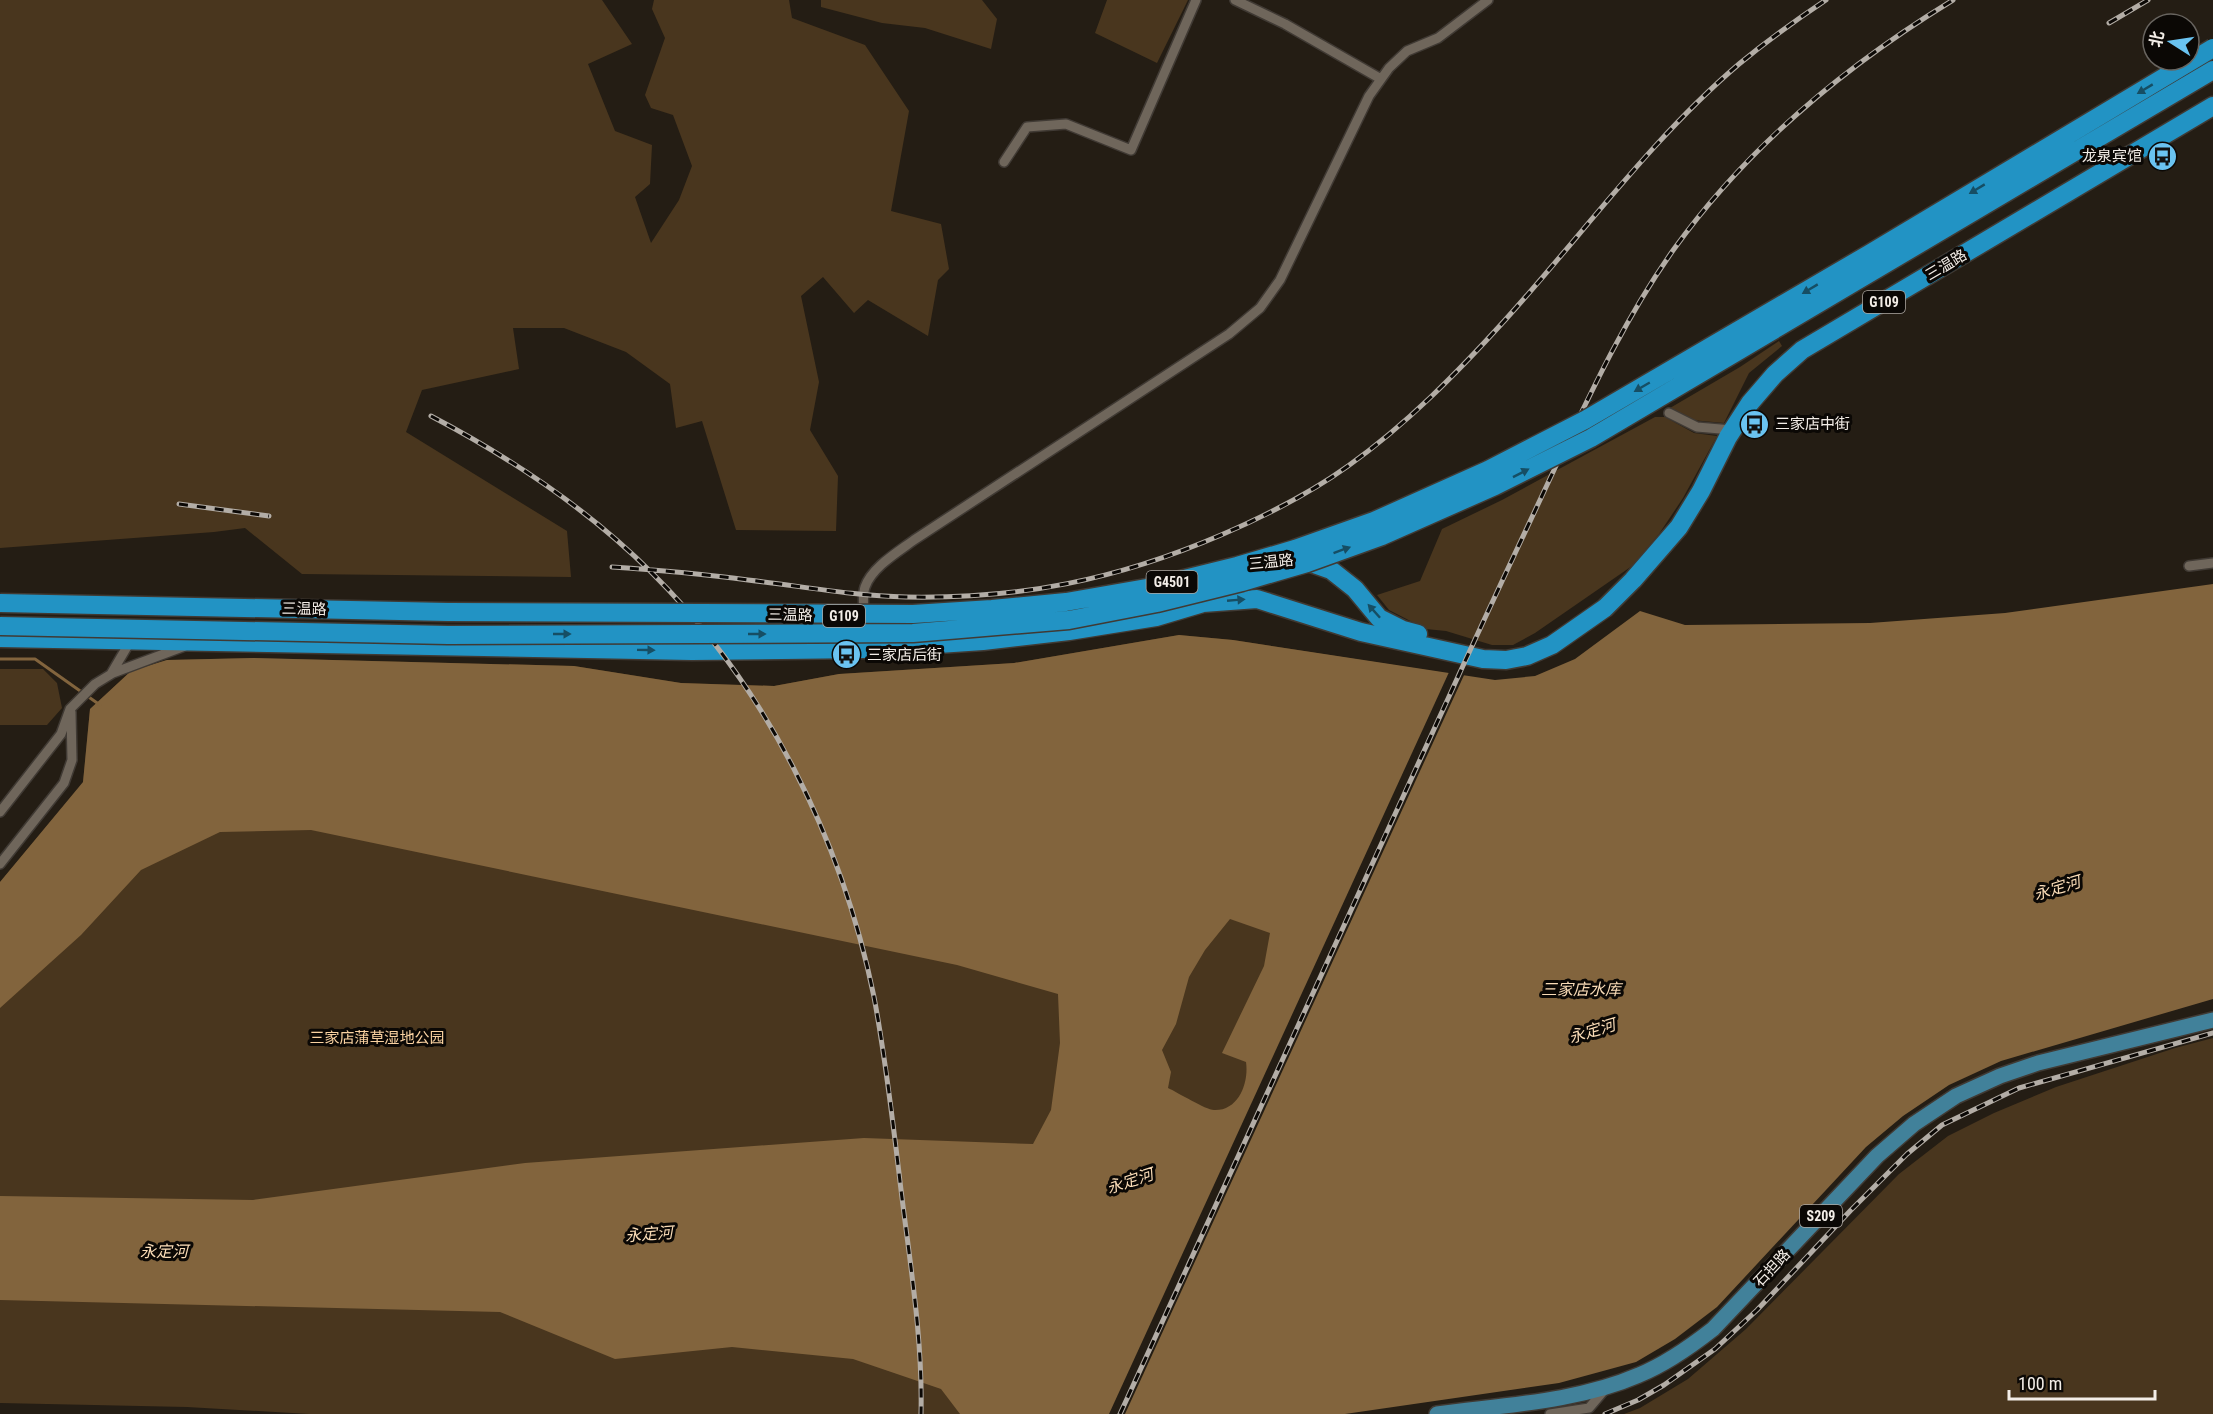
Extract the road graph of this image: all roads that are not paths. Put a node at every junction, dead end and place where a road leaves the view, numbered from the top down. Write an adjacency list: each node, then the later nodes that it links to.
1 (1196, 0): 8 (street)
2 (1235, 0): 6 (street)
3 (1488, 0): 6 (street)
4 (2213, 48): 12 (highway, one-way to 12, bridge)
5 (2213, 70): 19 (highway, G4501, one-way to 5, bridge)
6 (1381, 79): 18 (street)
7 (2213, 106): 10 (highway, 三温路 / G109)
8 (1004, 162)
9 (1669, 413): 10 (street)
10 (1732, 430): 14 (highway, 三温路 / G109)
11 (2213, 563): 13 (street)
12 (1237, 566): 14 (highway, 三温路 / G109, one-way to 12); 16 (highway, 三温路 / G109)
13 (2189, 566)
14 (1633, 580): 23 (highway, 三温路 / G109, one-way to 14)
15 (0, 604): 17 (highway, 三温路 / G109, bridge)
16 (992, 609): 17 (highway, bridge); 18 (highway, 三温路 / G109)
17 (448, 612): 18 (highway, 三温路 / G109)
18 (864, 616): 23 (street)
19 (0, 626)
20 (0, 638): 21 (highway, 三温路 / G109)
21 (131, 640): 22 (highway, 三温路 / G109); 24 (street)
22 (201, 641): 23 (highway, 三温路 / G109, one-way to 23); 24 (street)
23 (864, 649)
24 (111, 674): 25 (street)
25 (70, 709): 26 (street); 27 (street)
26 (0, 812)
27 (0, 864)
28 (2213, 1020): 29 (main road, 石担路 / S209)
29 (1607, 1387): 30 (main road, 石担路 / S209); 32 (street)
30 (1493, 1410): 31 (main road, 石担路 / S209)
31 (1437, 1414)
32 (1552, 1414)

